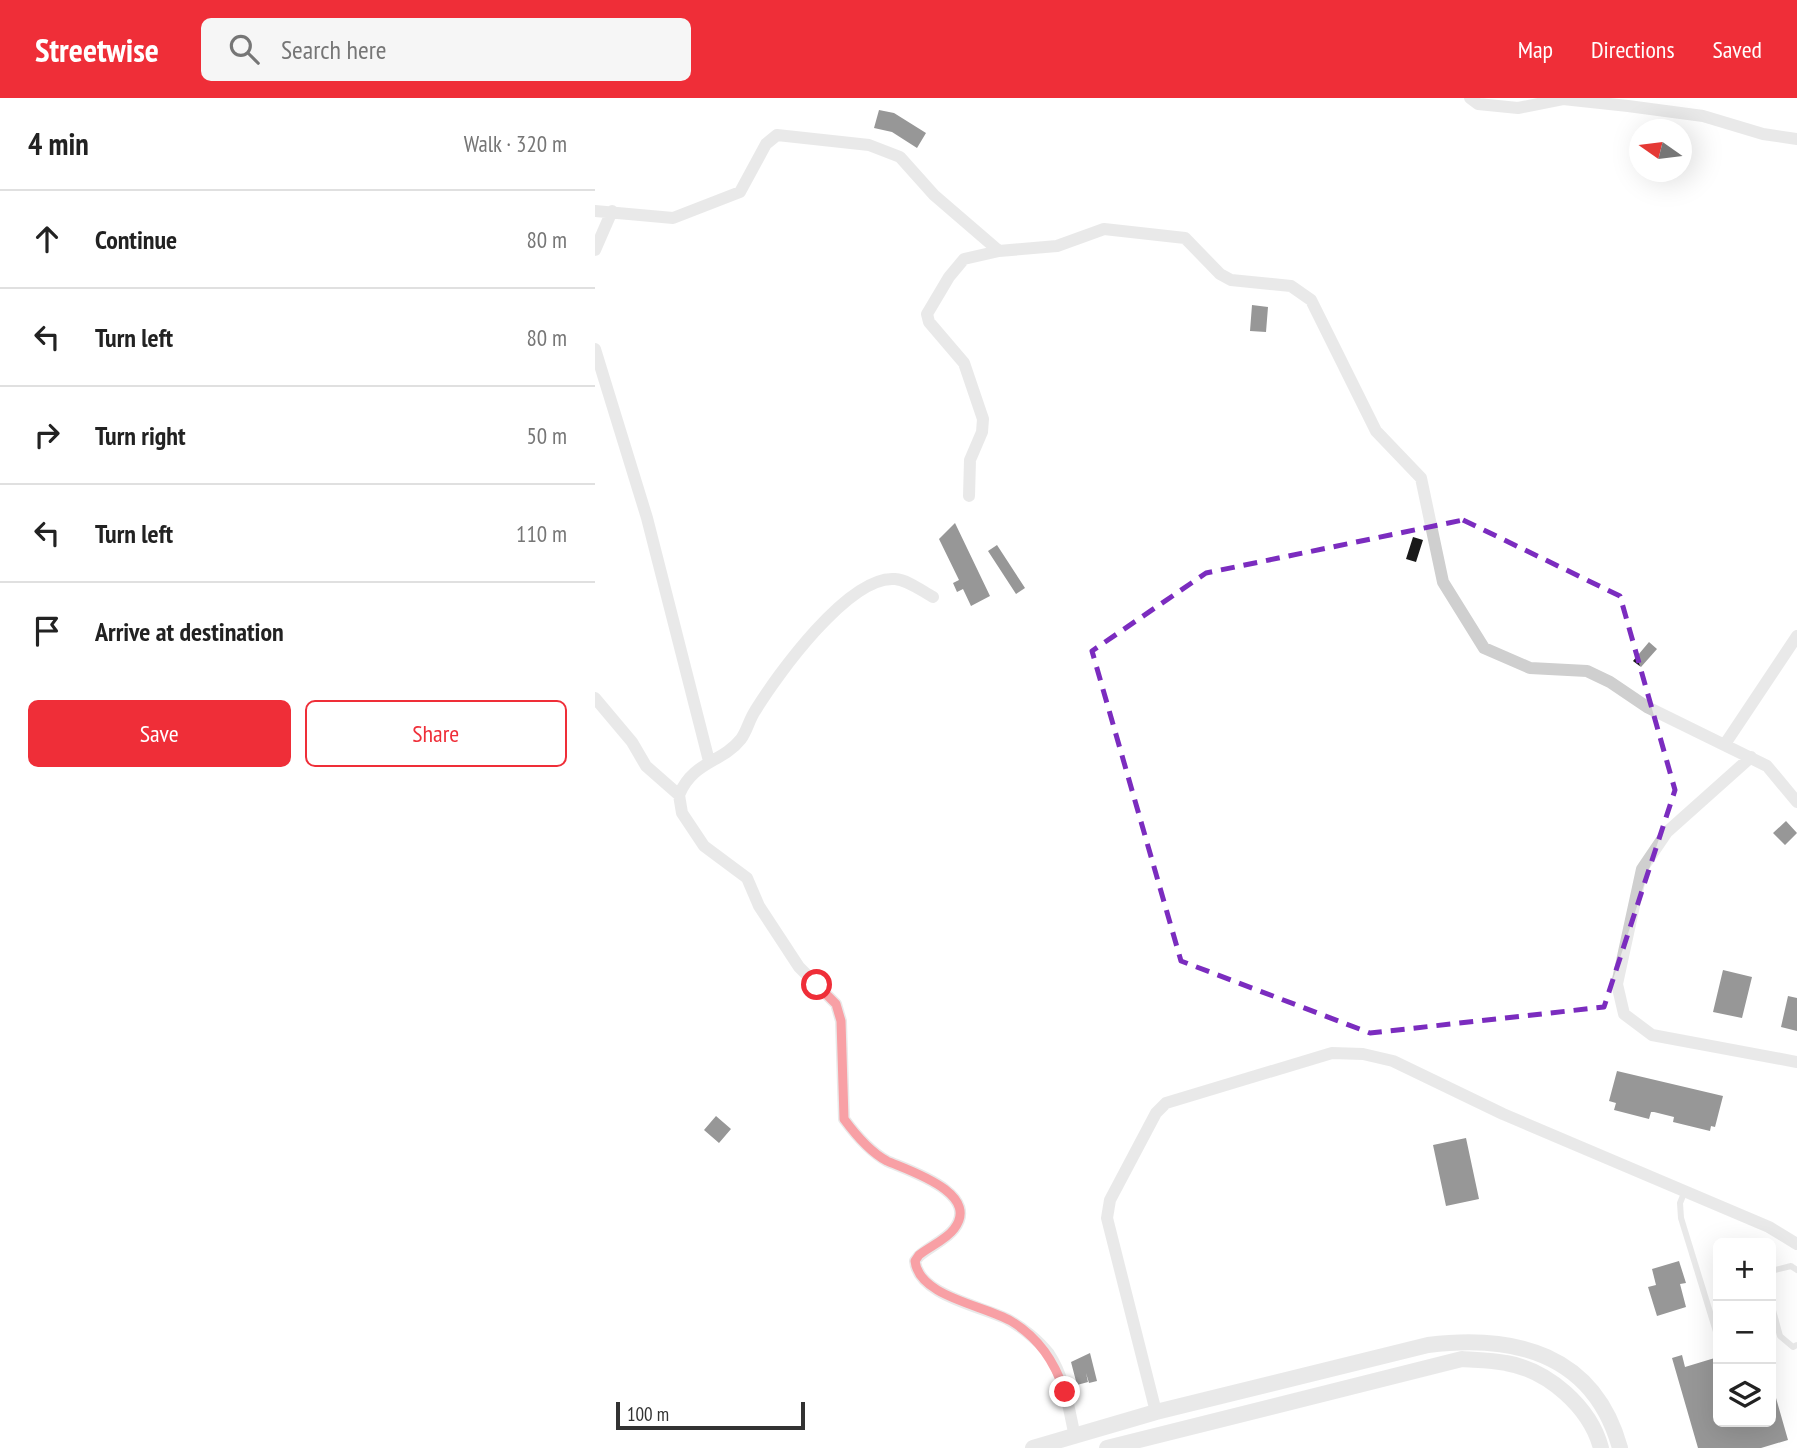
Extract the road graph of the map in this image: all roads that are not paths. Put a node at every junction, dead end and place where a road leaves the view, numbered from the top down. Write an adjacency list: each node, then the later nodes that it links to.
1 (1470, 98): 2 (street)
2 (1797, 139)
3 (595, 211): 4 (street)
4 (612, 211): 5 (street); 6 (street)
5 (595, 250)
6 (999, 251): 8 (street); 12 (street)
7 (595, 349): 14 (street)
8 (969, 496)
9 (933, 597): 14 (street)
10 (1797, 636): 12 (street)
11 (595, 698): 15 (street)
12 (1725, 744): 13 (street)
13 (1751, 757): 16 (street); 17 (street)
14 (709, 761): 15 (street)
15 (679, 795): 29 (street)
16 (1797, 802)
17 (1797, 1062)
18 (1685, 1191): 19 (street); 25 (lane); 27 (street)
19 (1769, 1227): 20 (street); 21 (street)
20 (1797, 1229)
21 (1797, 1244)
22 (1776, 1270): 23 (lane)
23 (1797, 1270)
24 (1776, 1321): 26 (lane)
25 (1713, 1322)
26 (1797, 1345)
27 (1156, 1412): 28 (street); 33 (street)
28 (1105, 1428): 29 (street); 31 (street)
29 (1075, 1437): 30 (street)
30 (1033, 1448)
31 (1109, 1448): 32 (street)
32 (1601, 1448)
33 (1620, 1448)

